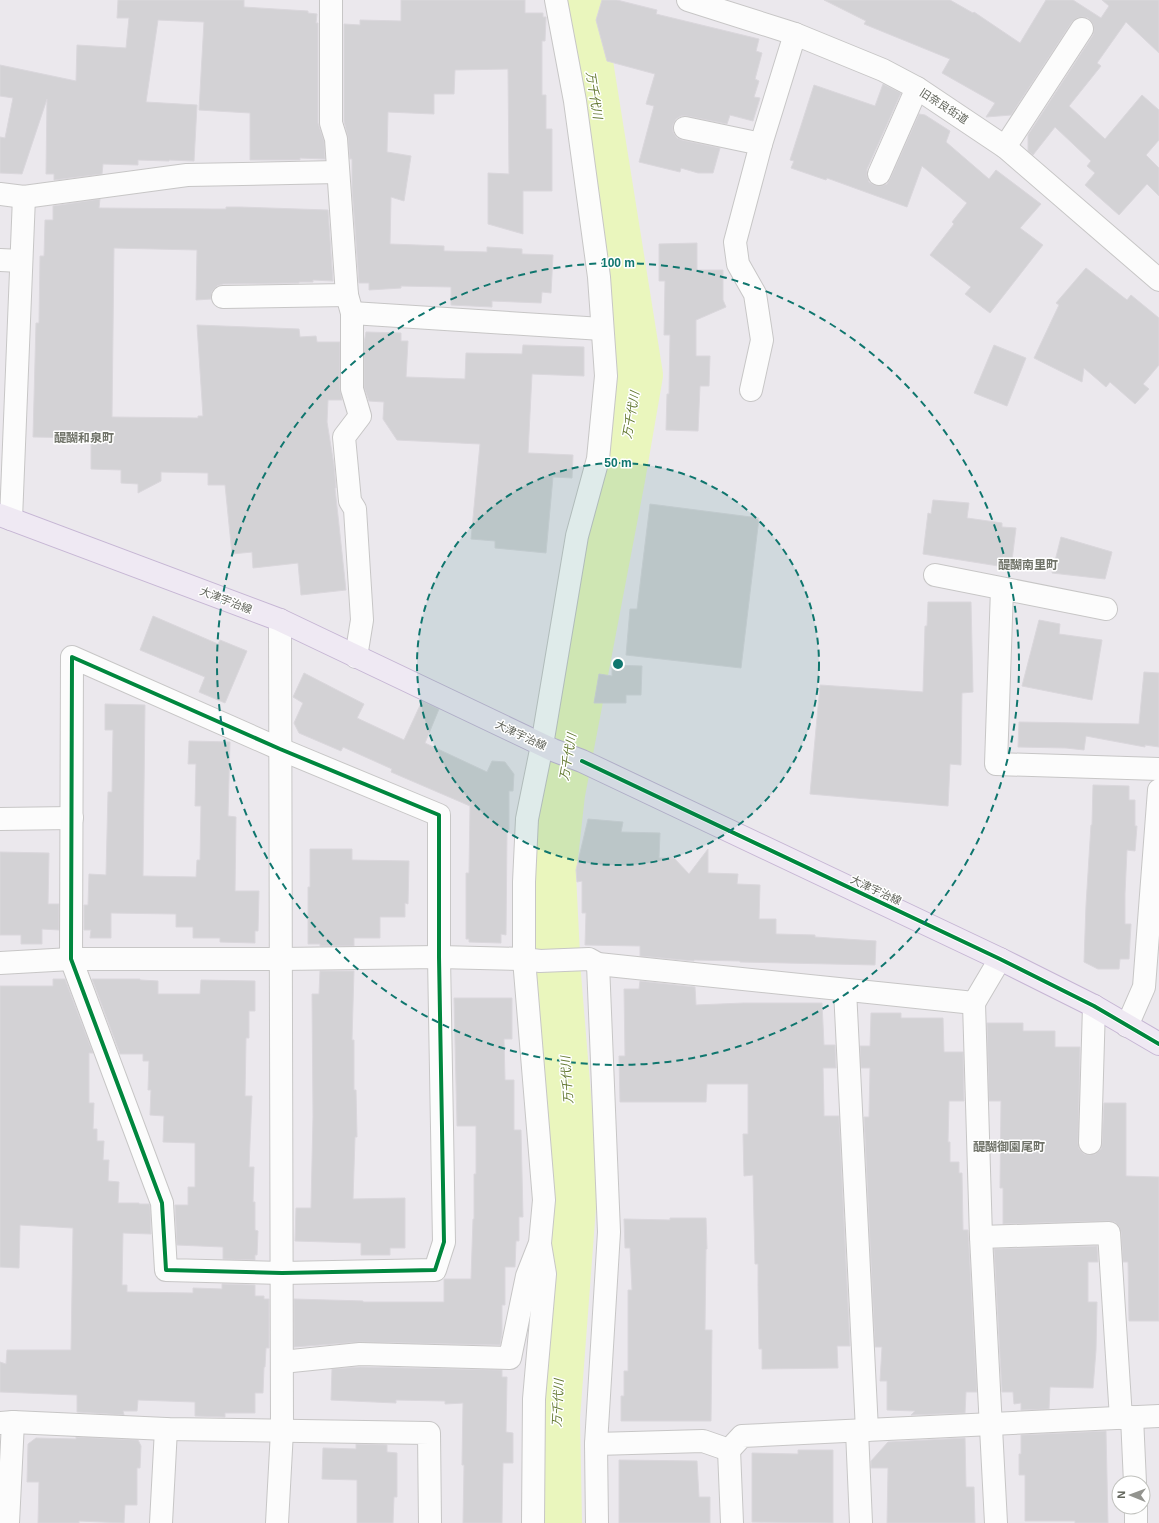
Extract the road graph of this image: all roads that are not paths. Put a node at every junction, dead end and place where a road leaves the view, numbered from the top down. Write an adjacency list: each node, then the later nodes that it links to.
1 (331, 0): 10 (street)
2 (556, 0): 18 (street)
3 (688, 0): 5 (street, 旧奈良街道)
4 (1082, 29): 9 (street)
5 (795, 34): 6 (street, 旧奈良街道); 8 (street)
6 (917, 88): 9 (street, 旧奈良街道); 11 (street)
7 (685, 128): 8 (street)
8 (761, 144): 19 (street)
9 (1005, 147): 15 (street, 旧奈良街道)
10 (338, 172): 13 (street); 17 (street)
11 (879, 174)
12 (0, 194): 13 (street)
13 (24, 197): 14 (street)
14 (10, 260): 20 (street)
15 (1159, 280)
16 (223, 297): 17 (street)
17 (350, 304): 18 (street); 25 (street)
18 (602, 329): 26 (street)
19 (750, 390)
20 (5, 517): 24 (main road, 大津宇治線)
21 (935, 575): 22 (street)
22 (1002, 589): 23 (street); 28 (street)
23 (1106, 609)
24 (280, 620): 25 (main road, 大津宇治線); 27 (street)
25 (356, 657): 26 (main road, 大津宇治線)
26 (547, 747): 35 (main road, 大津宇治線); 36 (street)
27 (280, 749): 30 (street); 32 (street); 34 (street)
28 (1159, 769)
29 (1159, 790): 39 (street)
30 (72, 818): 31 (street); 33 (street)
31 (0, 819)
32 (439, 957): 34 (street); 36 (street); 48 (street)
33 (71, 959): 34 (street); 38 (street); 48 (street)
34 (281, 959): 48 (street)
35 (1000, 959): 41 (street); 42 (main road, 大津宇治線)
36 (532, 960): 37 (street); 47 (street)
37 (594, 962): 40 (street); 57 (street)
38 (0, 963)
39 (1152, 987): 43 (street)
40 (845, 990): 41 (street); 55 (street)
41 (974, 1003): 46 (street)
42 (1094, 1006): 43 (main road, 大津宇治線); 45 (street)
43 (1127, 1026): 44 (main road, 大津宇治線)
44 (1159, 1044)
45 (1090, 1144)
46 (981, 1237): 51 (street); 53 (street)
47 (540, 1243): 49 (street); 64 (street)
48 (282, 1273): 49 (street)
49 (282, 1362): 56 (street)
50 (1159, 1416): 51 (street)
51 (1126, 1417): 53 (street); 59 (street)
52 (7, 1423): 54 (street); 60 (street)
53 (990, 1424): 55 (street); 68 (street)
54 (166, 1429): 56 (street); 61 (street)
55 (862, 1430): 58 (street); 67 (street)
56 (282, 1431): 62 (street); 63 (street)
57 (596, 1444): 58 (street); 65 (street)
58 (729, 1450): 66 (street)
59 (1133, 1475)
60 (8, 1523)
61 (161, 1523)
62 (277, 1523)
63 (430, 1523)
64 (533, 1523)
65 (597, 1523)
66 (732, 1523)
67 (861, 1523)
68 (996, 1523)

